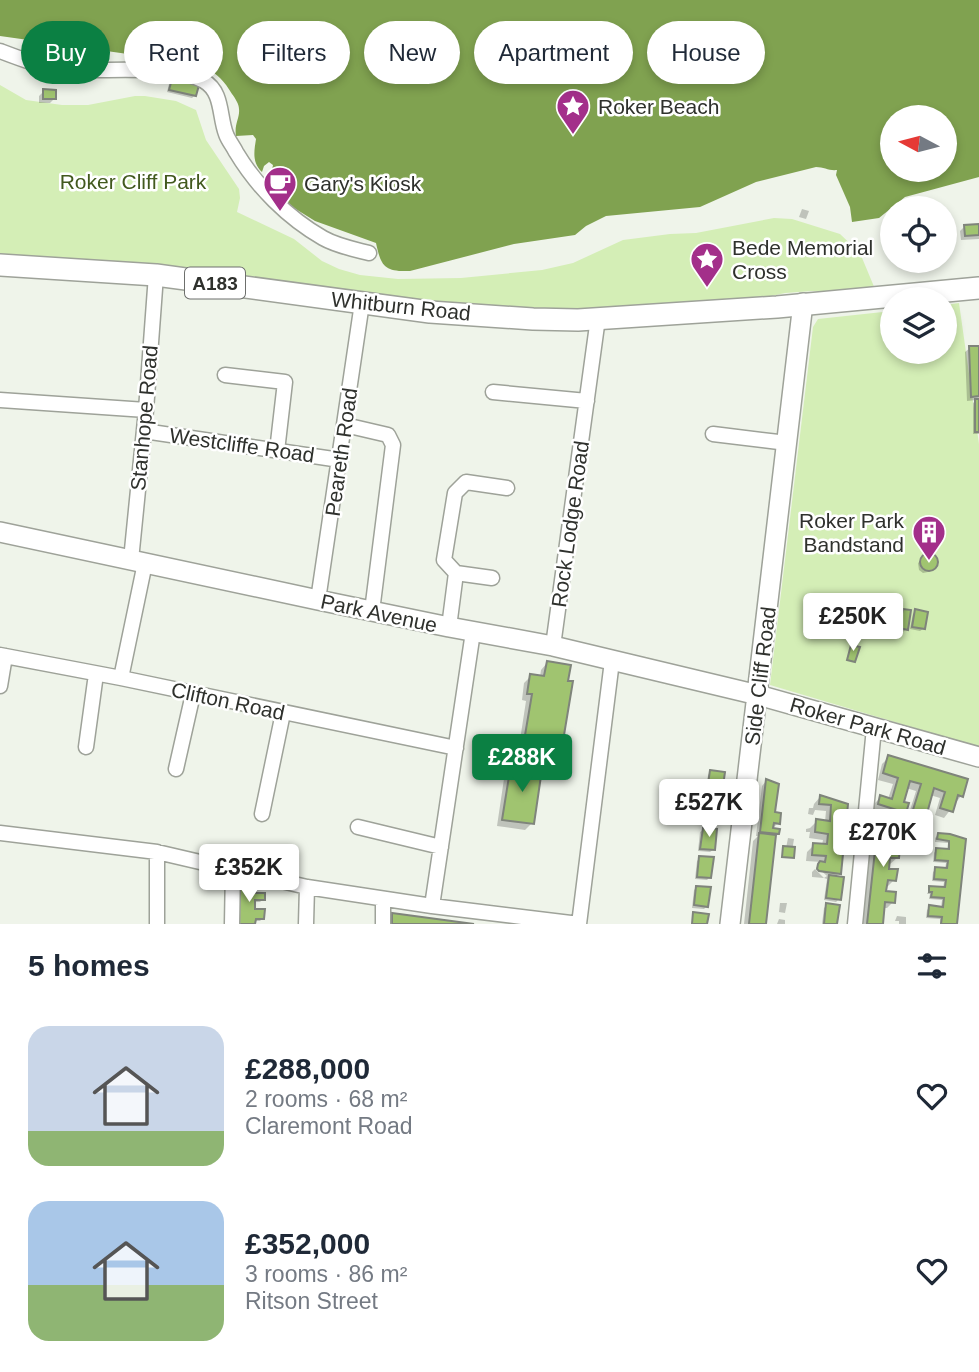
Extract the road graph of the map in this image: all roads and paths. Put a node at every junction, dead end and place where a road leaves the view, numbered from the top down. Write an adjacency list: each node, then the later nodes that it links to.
1 (0, 51): 2 (street)
2 (369, 253)
3 (0, 265): 4 (main road, Whitburn Road / A183)
4 (156, 275): 6 (main road, Whitburn Road / A183); 13 (street, Stanhope Road)
5 (979, 288): 7 (main road, A183)
6 (362, 303): 8 (main road, Whitburn Road / A183); 14 (street, Peareth Road)
7 (803, 303): 8 (main road, Whitburn Road / A183); 17 (street, Side Cliff Road)
8 (598, 318): 12 (street, Rock Lodge Road)
9 (225, 375): 18 (street)
10 (493, 392): 12 (street)
11 (0, 400): 13 (street, Westcliffe Road)
12 (587, 401): 29 (street, Rock Lodge Road)
13 (146, 410): 15 (street, Stanhope Road)
14 (345, 425): 19 (street, Peareth Road); 26 (street)
15 (144, 430): 18 (street, Westcliffe Road); 22 (street, Stanhope Road)
16 (713, 435): 17 (street)
17 (787, 443): 36 (street, Side Cliff Road)
18 (277, 451): 19 (street, Westcliffe Road)
19 (340, 460): 25 (street, Peareth Road)
20 (507, 488): 23 (street)
21 (0, 532): 22 (street, Park Avenue)
22 (138, 562): 25 (street, Park Avenue); 33 (street, Stanhope Road)
23 (456, 573): 24 (street); 27 (street)
24 (492, 578)
25 (318, 600): 26 (street, Park Avenue)
26 (372, 611): 27 (street, Park Avenue)
27 (449, 627): 28 (street, Park Avenue)
28 (473, 632): 29 (street, Park Avenue); 40 (street)
29 (552, 646): 31 (street, Park Avenue)
30 (3, 656): 32 (street, Clifton Road); 34 (street)
31 (612, 661): 36 (street, Park Avenue); 56 (street)
32 (96, 674): 33 (street, Clifton Road); 39 (street)
33 (121, 678): 35 (street, Clifton Road)
34 (0, 686)
35 (193, 694): 37 (street, Clifton Road); 42 (street)
36 (758, 695): 38 (street, Roker Park Road); 57 (street, Side Cliff Road)
37 (284, 713): 40 (street, Clifton Road); 43 (street)
38 (874, 728): 41 (street, Roker Park Road); 58 (street)
39 (86, 747)
40 (456, 748): 46 (street)
41 (979, 757)
42 (176, 769)
43 (262, 814)
44 (358, 827): 46 (street)
45 (0, 833): 47 (street)
46 (441, 846): 51 (street)
47 (157, 852): 48 (street); 52 (street)
48 (233, 869): 49 (street); 53 (street)
49 (307, 887): 50 (street); 54 (street)
50 (383, 899): 51 (street); 55 (street)
51 (432, 906): 56 (street)
52 (157, 924)
53 (232, 924)
54 (306, 924)
55 (383, 924)
56 (579, 924)
57 (730, 924)
58 (855, 924)

